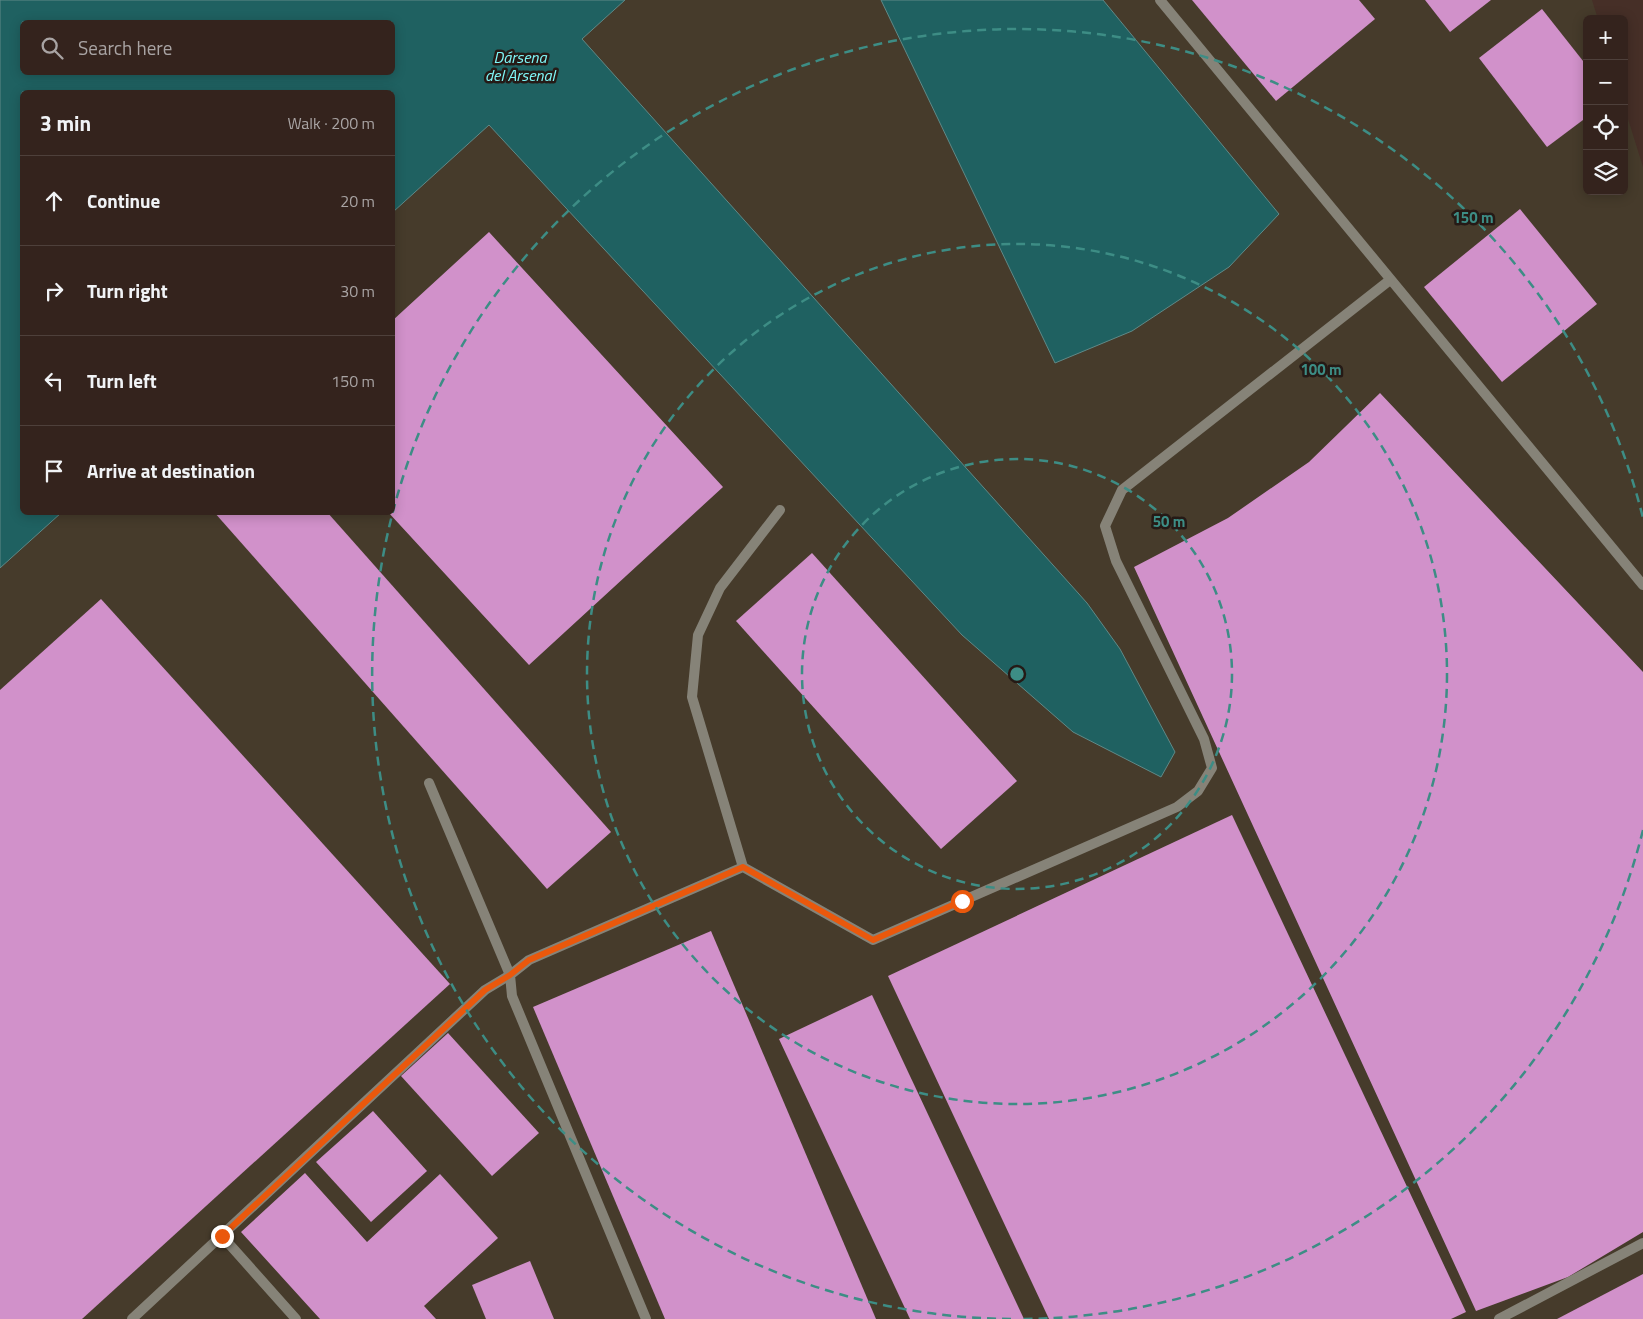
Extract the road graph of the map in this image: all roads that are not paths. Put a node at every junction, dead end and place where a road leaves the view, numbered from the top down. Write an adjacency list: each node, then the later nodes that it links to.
1 (1160, 0): 2 (lane)
2 (1390, 280): 4 (lane); 6 (lane)
3 (780, 510): 6 (lane)
4 (1643, 585)
5 (429, 783): 7 (lane)
6 (743, 867): 7 (lane)
7 (510, 975): 8 (lane); 12 (lane)
8 (222, 1236): 10 (lane); 11 (lane)
9 (1643, 1243): 13 (lane)
10 (132, 1319)
11 (296, 1319)
12 (646, 1319)
13 (1499, 1319)

